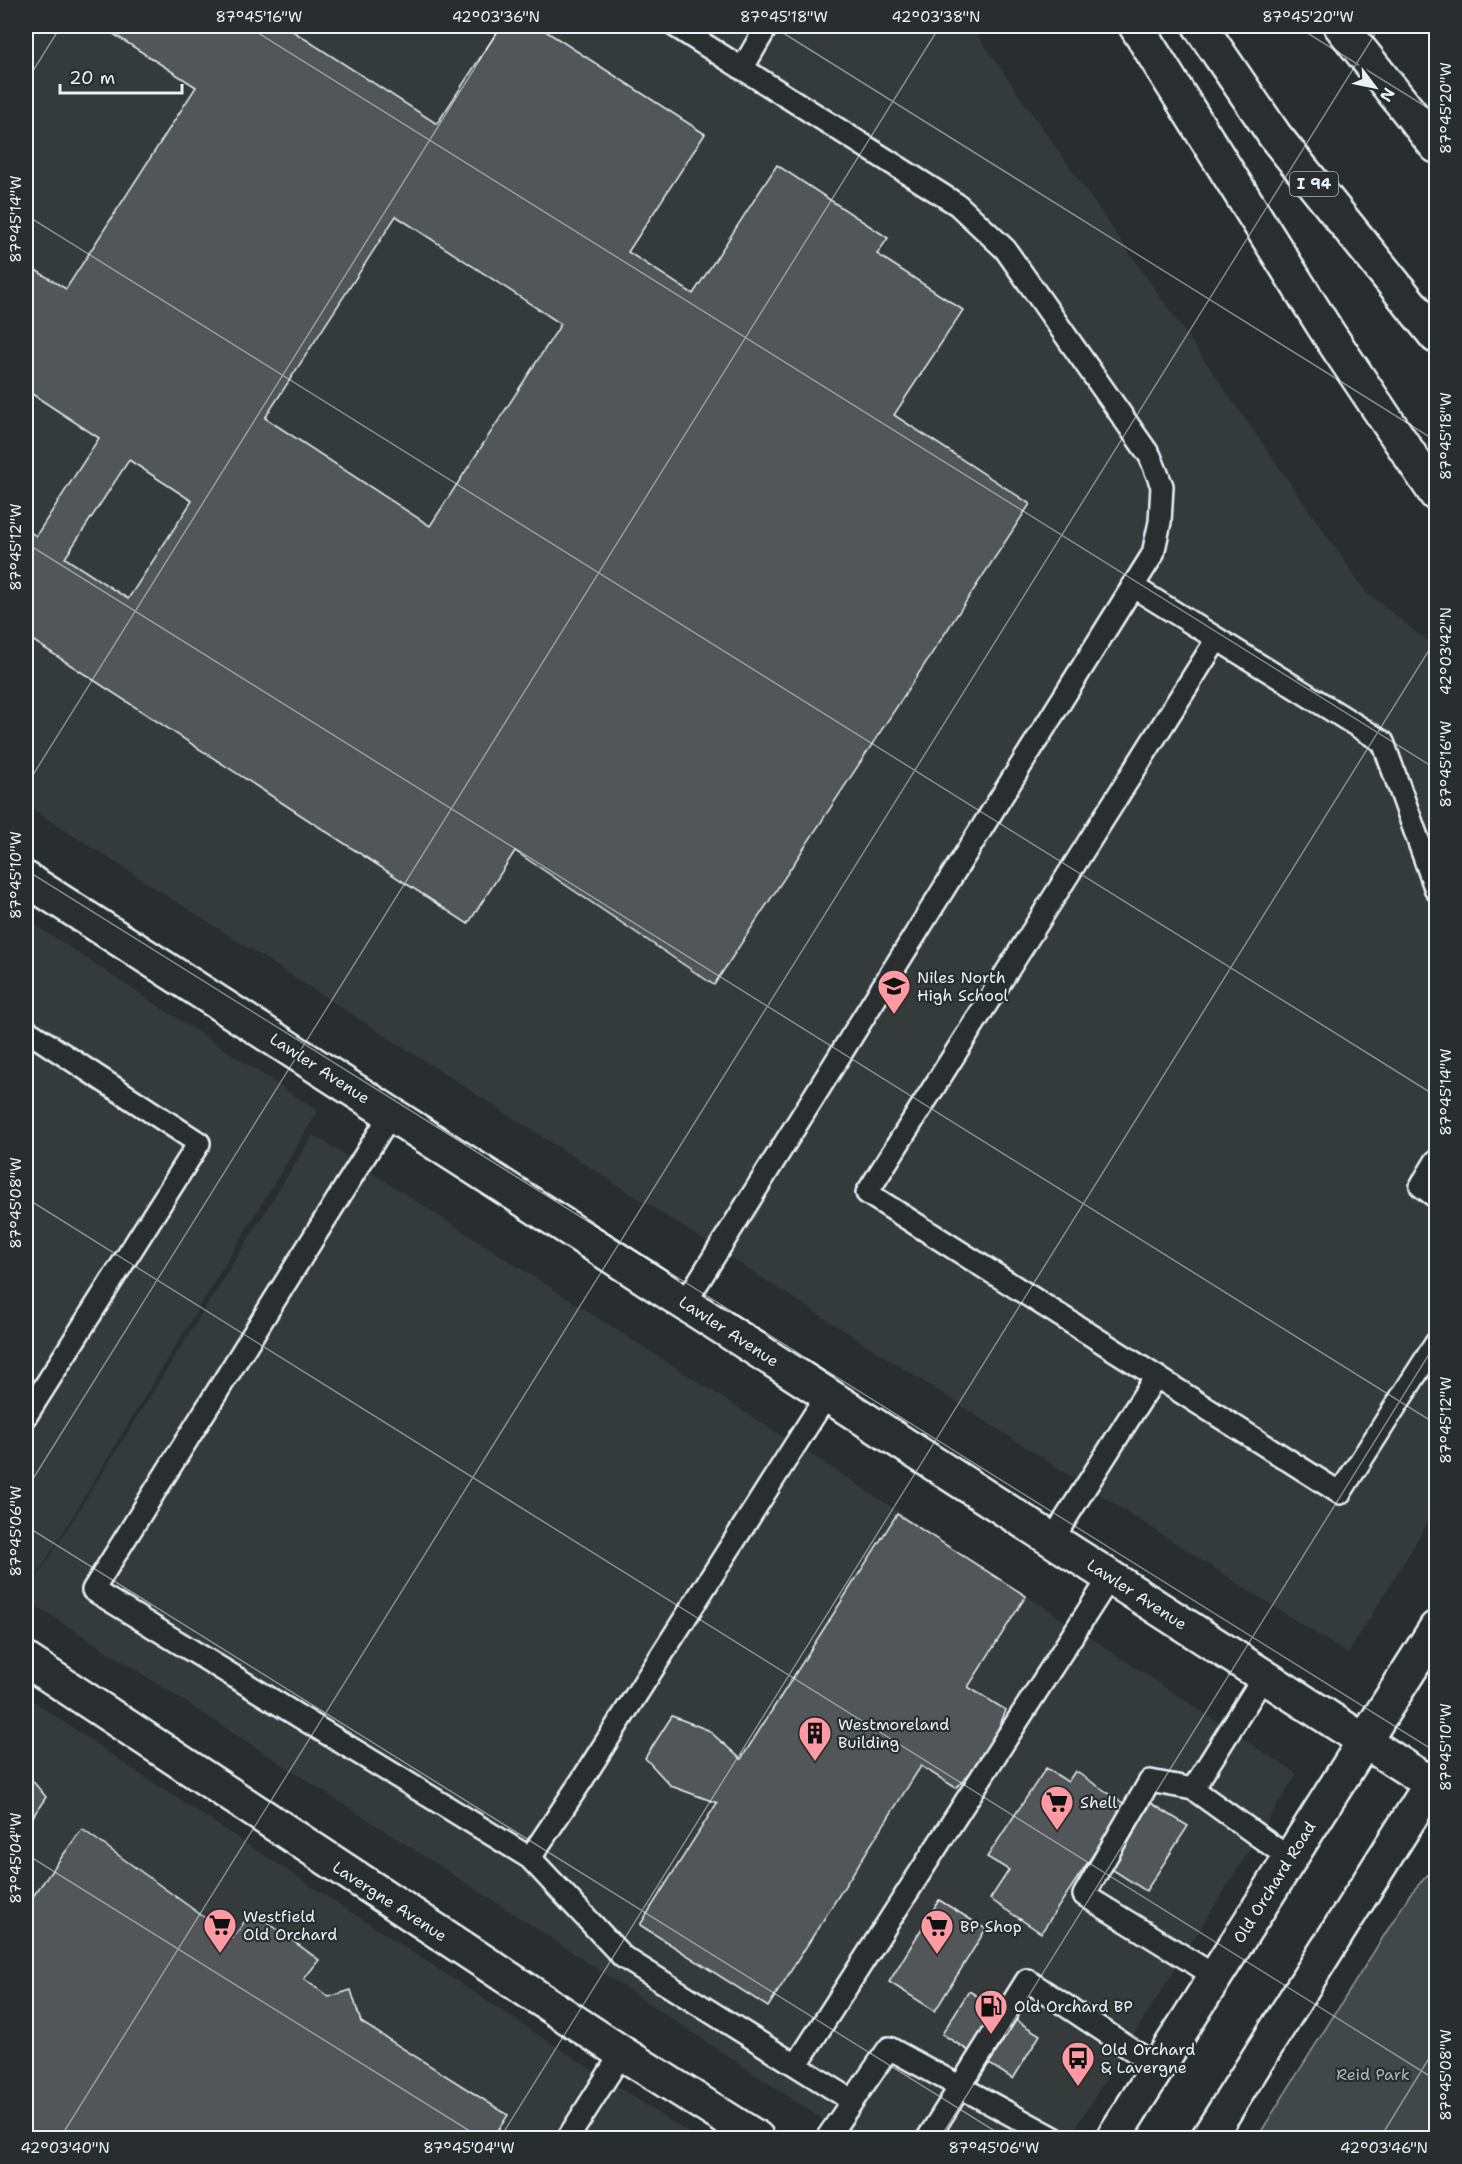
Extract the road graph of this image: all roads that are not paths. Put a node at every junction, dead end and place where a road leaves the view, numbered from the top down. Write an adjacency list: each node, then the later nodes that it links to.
1 (675, 26): 6 (lane)
2 (767, 26): 6 (lane)
3 (1136, 26): 9 (main road)
4 (1200, 26): 8 (main road, I 94)
5 (1341, 26): 7 (main road)
6 (742, 69): 10 (lane)
7 (1437, 146)
8 (1437, 336)
9 (1437, 494)
10 (1132, 586): 11 (lane); 18 (lane)
11 (1217, 639): 13 (lane); 20 (lane)
12 (26, 879): 15 (main road, Lawler Avenue)
13 (1437, 890)
14 (26, 1030): 22 (lane)
15 (391, 1114): 18 (main road, Lawler Avenue); 31 (lane)
16 (1437, 1161): 17 (lane)
17 (1437, 1197)
18 (685, 1303): 21 (main road, Lawler Avenue)
19 (1437, 1342): 20 (lane)
20 (1156, 1376): 23 (lane)
21 (827, 1395): 23 (main road, Lawler Avenue); 31 (lane)
22 (26, 1416)
23 (1052, 1540): 24 (main road, Lawler Avenue)
24 (1110, 1577): 27 (main road, Lawler Avenue); 35 (lane)
25 (1437, 1628): 28 (main road, Old Orchard Road)
26 (26, 1660): 34 (main road, Lavergne Avenue)
27 (1264, 1676): 28 (main road, Lawler Avenue); 30 (lane)
28 (1364, 1740): 29 (main road, Lawler Avenue); 32 (main road, Old Orchard Road)
29 (1435, 1782): 45 (main road)
30 (1193, 1789): 32 (lane); 33 (lane)
31 (530, 1858): 35 (lane)
32 (1289, 1858): 33 (main road, Old Orchard Road)
33 (1215, 1976): 36 (main road, Old Orchard Road)
34 (622, 2053): 39 (lane); 40 (main road, Lavergne Avenue)
35 (797, 2064): 38 (lane)
36 (1158, 2067): 37 (lane); 44 (main road, Old Orchard Road)
37 (959, 2087): 38 (lane); 42 (lane); 43 (lane)
38 (853, 2101): 41 (lane)
39 (568, 2139)
40 (758, 2139)
41 (827, 2139)
42 (928, 2139)
43 (1054, 2139)
44 (1113, 2139)
45 (1208, 2139)

